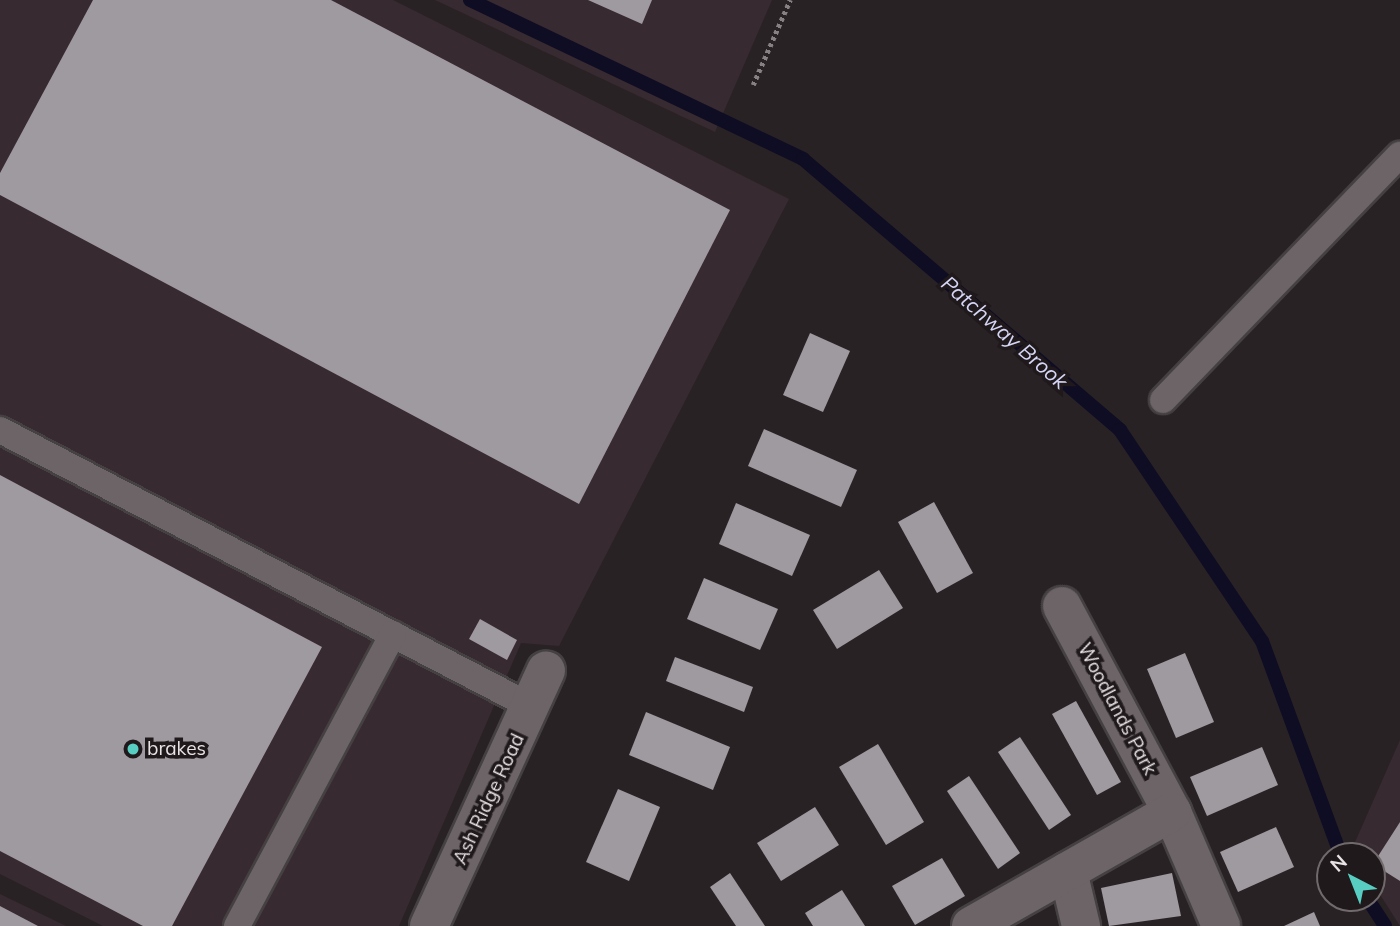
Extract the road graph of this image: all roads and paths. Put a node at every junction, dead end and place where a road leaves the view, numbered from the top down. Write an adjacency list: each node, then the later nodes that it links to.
1 (789, 0): 2 (path)
2 (753, 85)
3 (1400, 155): 4 (lane)
4 (1163, 400)
5 (0, 430): 7 (lane)
6 (1062, 606): 10 (street, Woodlands Park)
7 (393, 634): 9 (lane); 12 (lane)
8 (546, 671): 9 (street, Ash Ridge Road)
9 (532, 707): 13 (street, Ash Ridge Road)
10 (1172, 812): 11 (street); 16 (street, Woodlands Park)
11 (1068, 870): 14 (street); 15 (street)
12 (237, 926)
13 (429, 926)
14 (971, 926)
15 (1081, 926)
16 (1221, 926)

